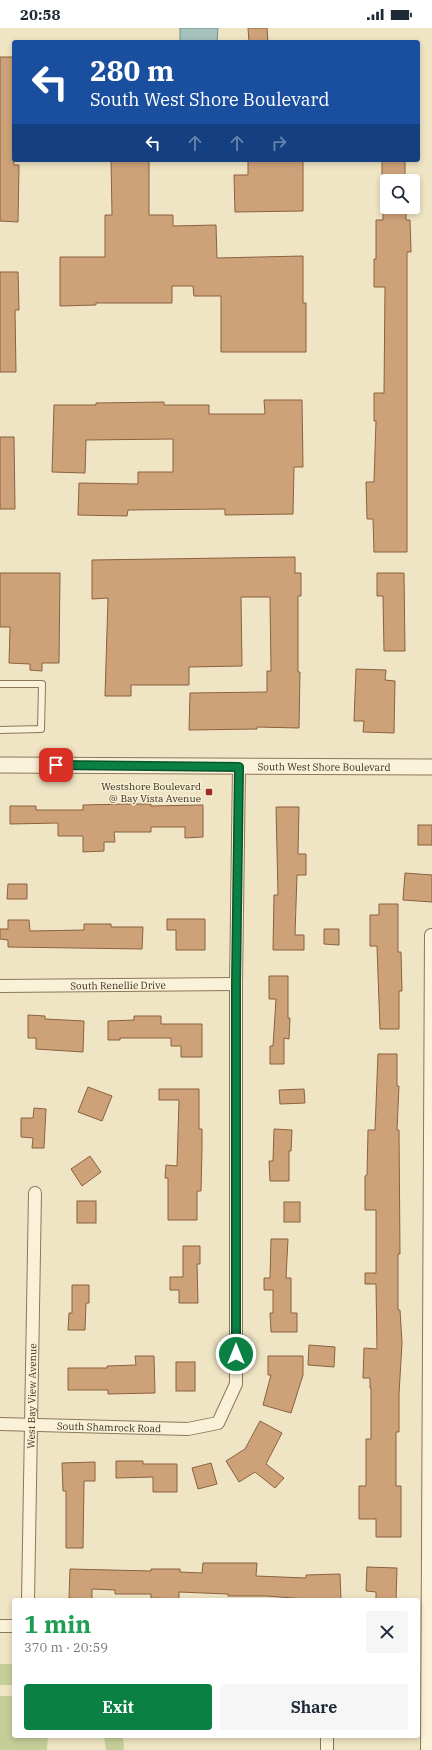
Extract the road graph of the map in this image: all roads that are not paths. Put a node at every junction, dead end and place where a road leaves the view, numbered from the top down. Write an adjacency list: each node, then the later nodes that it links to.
1 (0, 684): 2 (lane)
2 (0, 730)
3 (0, 765): 4 (street, South West Shore Boulevard)
4 (239, 767): 5 (street, South West Shore Boulevard); 7 (street)
5 (432, 768)
6 (432, 935): 15 (street)
7 (236, 984): 8 (street, South Renellie Drive); 11 (street, South Shamrock Road)
8 (0, 986)
9 (35, 1193): 11 (street, West Bay View Avenue)
10 (0, 1424): 11 (street, South Shamrock Road)
11 (30, 1424): 12 (street, West Bay View Avenue)
12 (28, 1598)
13 (0, 1626): 14 (street)
14 (12, 1626)
15 (426, 1630): 18 (street)
16 (327, 1738): 17 (street)
17 (327, 1750)
18 (427, 1750)

